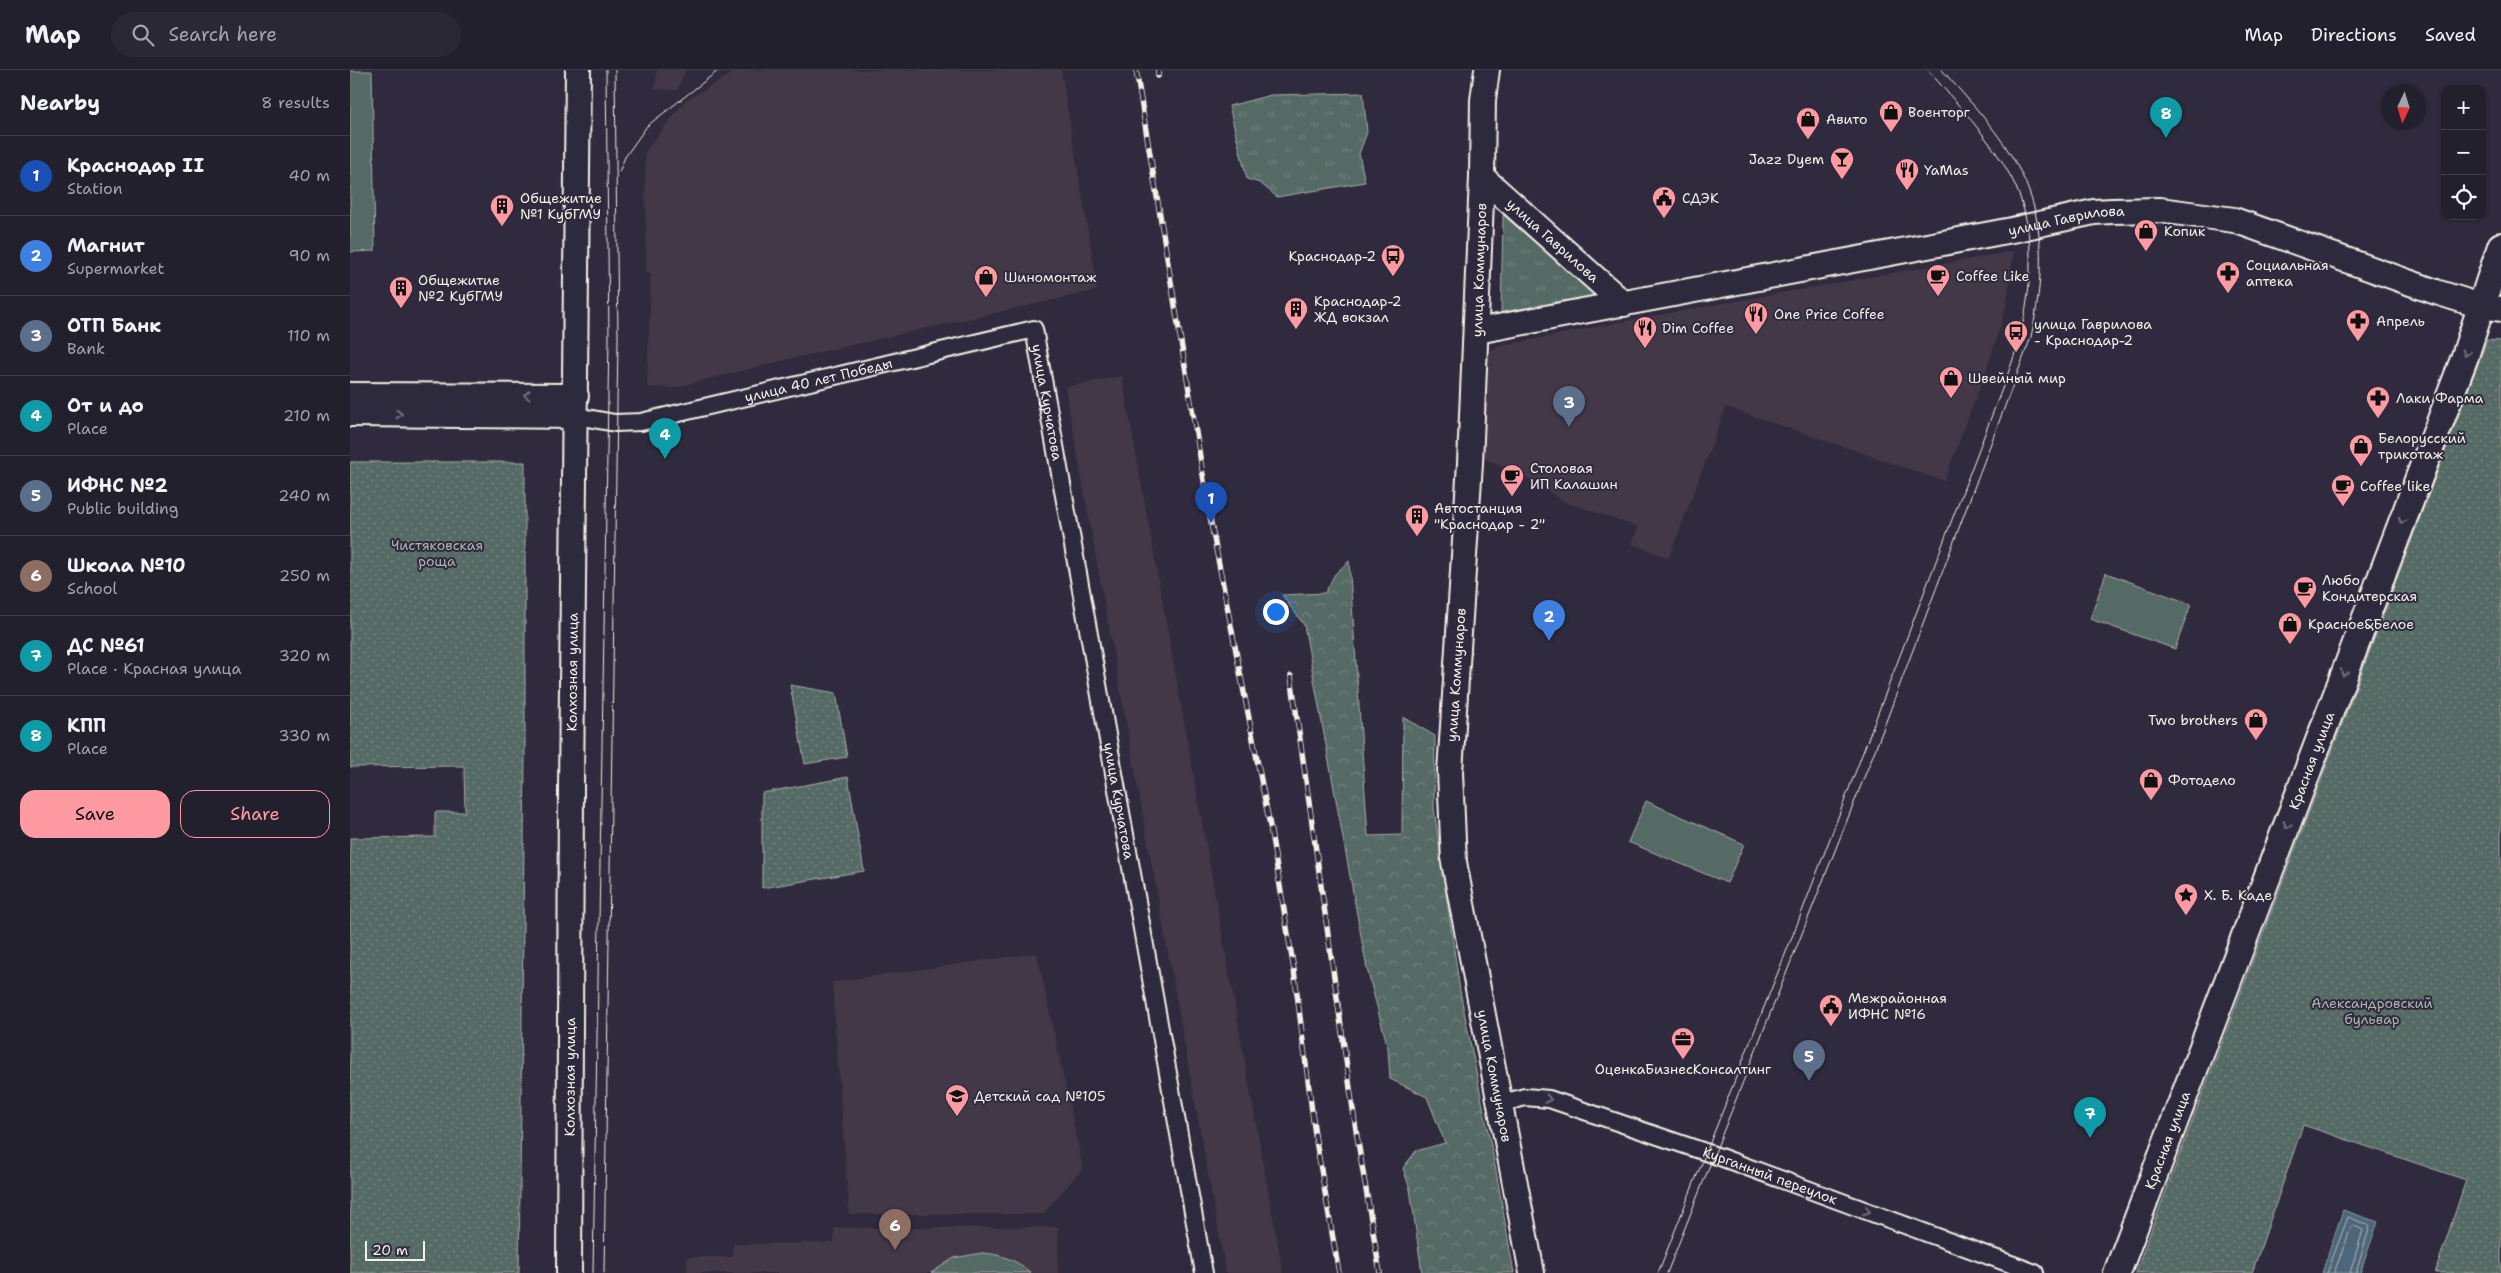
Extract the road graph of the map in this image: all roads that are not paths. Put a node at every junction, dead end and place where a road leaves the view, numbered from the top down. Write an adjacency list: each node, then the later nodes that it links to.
1 (578, 70): 10 (main road, Колхозная улица)
2 (1487, 70): 3 (main road, улица Коммунаров)
3 (1482, 177): 5 (main road, улица Гаврилова); 8 (main road, улица Коммунаров)
4 (2501, 246): 6 (main road, Красная улица)
5 (1624, 304): 6 (main road, улица Гаврилова); 8 (main road, улица Гаврилова)
6 (2491, 308): 17 (main road, Красная улица, one-way to 17)
7 (1034, 329): 10 (street, улица 40 лет Победы); 14 (street, улица Курчатова)
8 (1477, 331): 12 (main road, улица Коммунаров)
9 (350, 395): 10 (main road, one-way to 9)
10 (576, 406): 11 (main road, one-way to 10); 13 (main road, Колхозная улица)
11 (350, 414)
12 (1500, 1104): 15 (main road, улица Коммунаров); 16 (street, Курганный переулок, one-way to 16)
13 (569, 1273)
14 (1204, 1273)
15 (1532, 1273)
16 (2035, 1273)
17 (2117, 1273)

